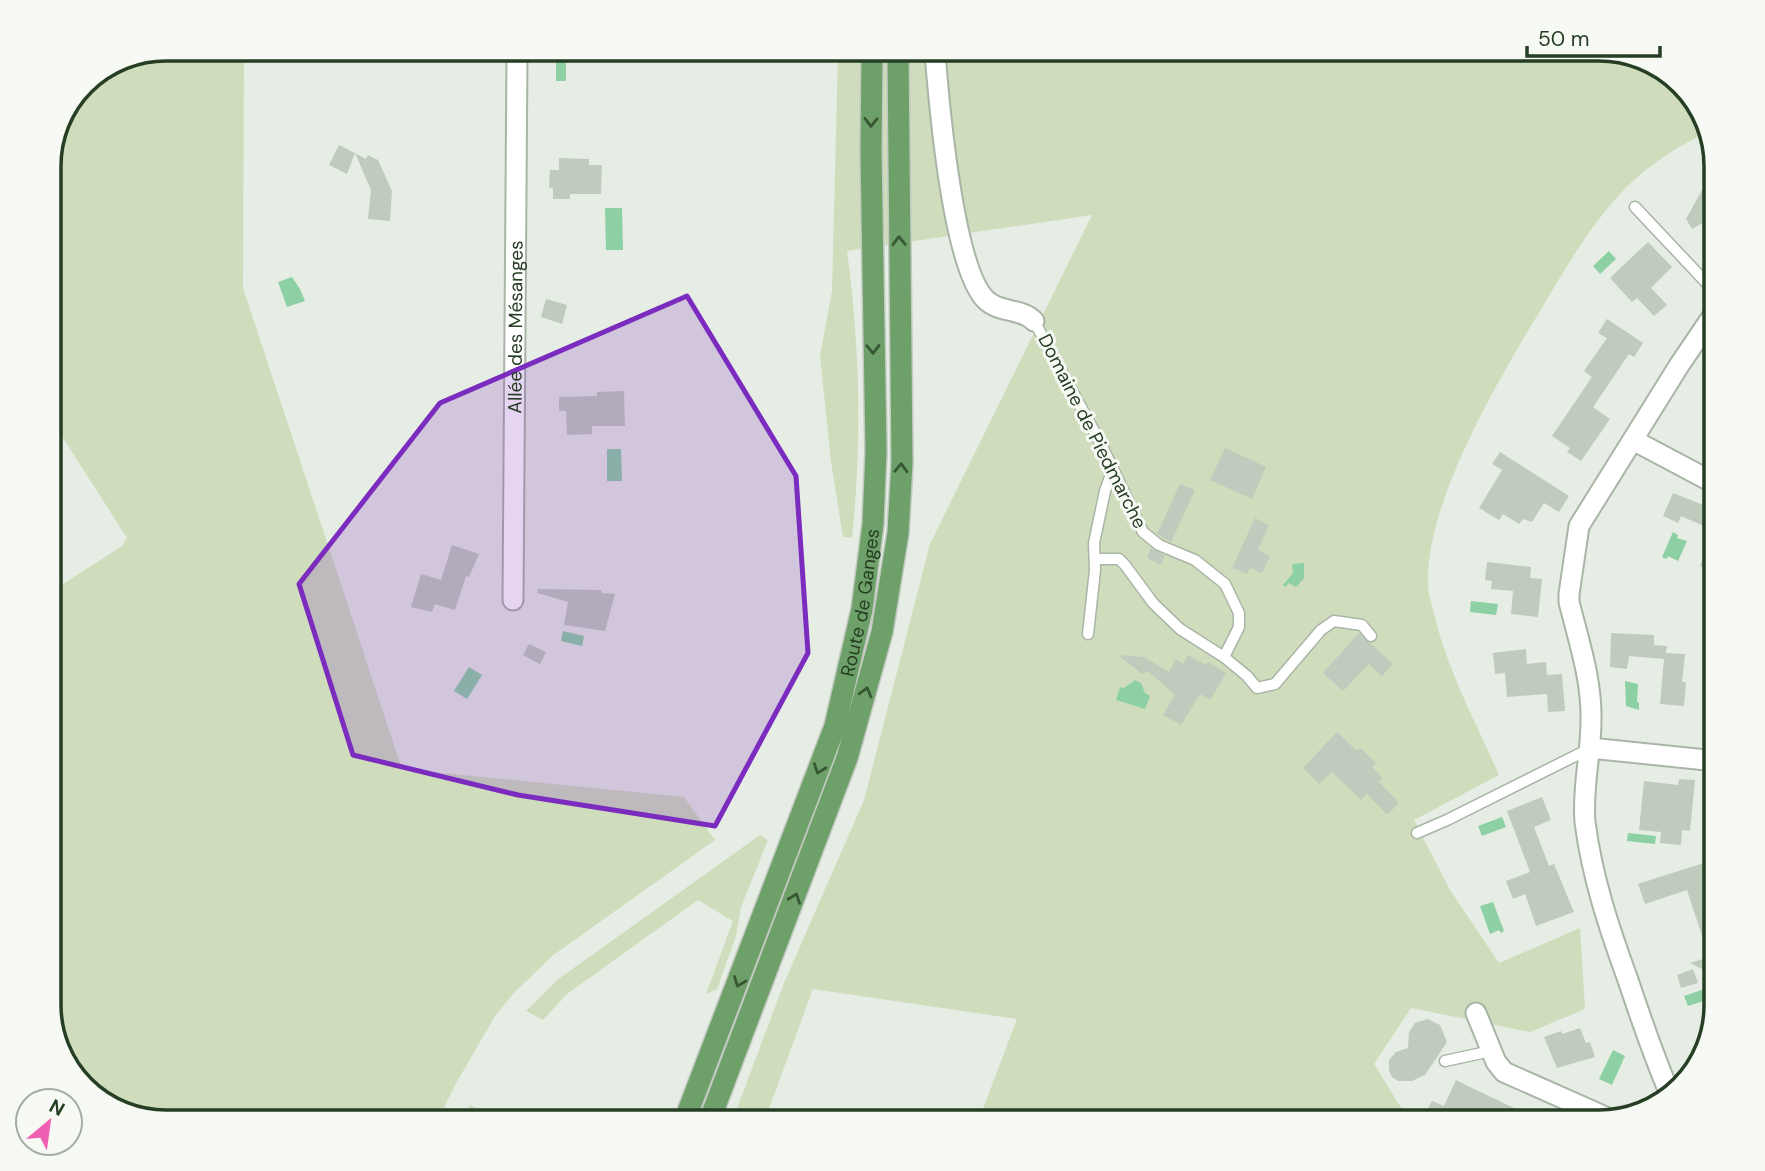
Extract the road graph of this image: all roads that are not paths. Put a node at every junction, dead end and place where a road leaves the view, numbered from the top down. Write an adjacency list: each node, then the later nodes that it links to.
1 (517, 61): 13 (street, Allée des Mésanges)
2 (872, 61): 24 (main road, Route de Ganges, one-way to 24)
3 (898, 61): 25 (main road, Route de Ganges, one-way to 3)
4 (935, 61): 7 (street)
5 (1635, 207): 6 (lane)
6 (1704, 280)
7 (1034, 321): 10 (lane, Domaine de Piedmarche)
8 (1704, 329): 9 (street)
9 (1633, 440): 11 (street); 17 (street)
10 (1113, 469): 12 (lane); 16 (lane, Domaine de Piedmarche)
11 (1704, 478)
12 (1095, 559): 14 (lane); 16 (lane)
13 (513, 600)
14 (1088, 634)
15 (1371, 636): 16 (lane)
16 (1224, 657)
17 (1590, 748): 18 (street); 19 (lane); 23 (street)
18 (1704, 760)
19 (1417, 833)
20 (1476, 1013): 21 (street)
21 (1491, 1051): 22 (lane); 26 (street)
22 (1446, 1061)
23 (1666, 1085)
24 (689, 1110)
25 (714, 1110)
26 (1590, 1110)

